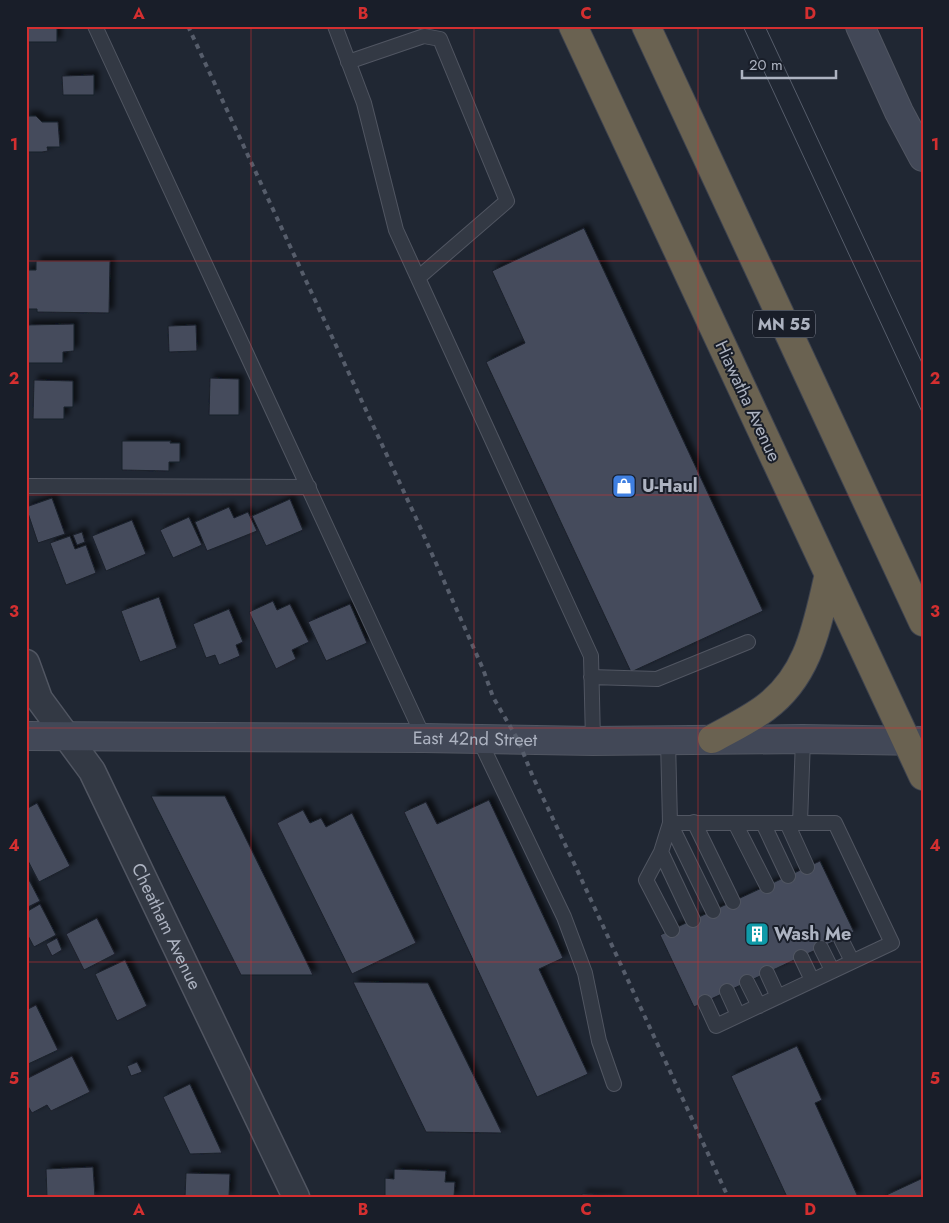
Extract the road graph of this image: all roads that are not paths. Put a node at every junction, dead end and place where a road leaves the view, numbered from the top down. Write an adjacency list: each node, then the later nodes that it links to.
1 (96, 26): 10 (lane)
2 (335, 26): 6 (lane)
3 (573, 26): 11 (highway, Hiawatha Avenue)
4 (646, 26): 12 (highway, MN 55)
5 (860, 26): 7 (street)
6 (348, 62): 8 (lane); 8 (lane)
7 (923, 157)
8 (418, 278): 15 (lane)
9 (26, 486): 10 (lane)
10 (310, 487): 18 (lane)
11 (829, 574): 20 (highway); 23 (highway, Hiawatha Avenue)
12 (923, 622)
13 (748, 642): 15 (lane)
14 (26, 663): 17 (street, Cheatham Avenue)
15 (591, 677): 24 (lane)
16 (26, 736): 17 (street, East 42nd Street)
17 (65, 737): 18 (street, East 42nd Street); 53 (street, Cheatham Avenue)
18 (424, 738): 19 (street, East 42nd Street)
19 (479, 739): 24 (street, East 42nd Street); 52 (lane)
20 (712, 739): 21 (street, East 42nd Street); 22 (street, East 42nd Street)
21 (803, 739): 23 (street, East 42nd Street); 30 (lane)
22 (668, 740): 24 (street, East 42nd Street); 26 (lane)
23 (915, 740): 25 (highway, Hiawatha Avenue)
24 (593, 741)
25 (923, 776)
26 (670, 822): 27 (lane); 31 (lane); 36 (lane)
27 (694, 822): 28 (lane); 35 (lane)
28 (735, 823): 29 (lane); 34 (lane)
29 (762, 823): 30 (lane); 33 (lane)
30 (793, 823): 32 (lane); 42 (lane)
31 (661, 852): 37 (lane); 38 (lane)
32 (808, 867)
33 (788, 876)
34 (767, 886)
35 (733, 902)
36 (713, 911)
37 (693, 920)
38 (672, 930)
39 (841, 938): 42 (lane)
40 (821, 948): 43 (lane)
41 (801, 957): 45 (lane)
42 (852, 961): 43 (lane)
43 (832, 970): 45 (lane)
44 (767, 973): 48 (lane)
45 (812, 980): 48 (lane)
46 (747, 982): 50 (lane)
47 (726, 992): 51 (lane)
48 (778, 996): 50 (lane)
49 (705, 1002): 51 (lane)
50 (759, 1006): 51 (lane)
51 (738, 1015)
52 (614, 1084)
53 (296, 1197)

